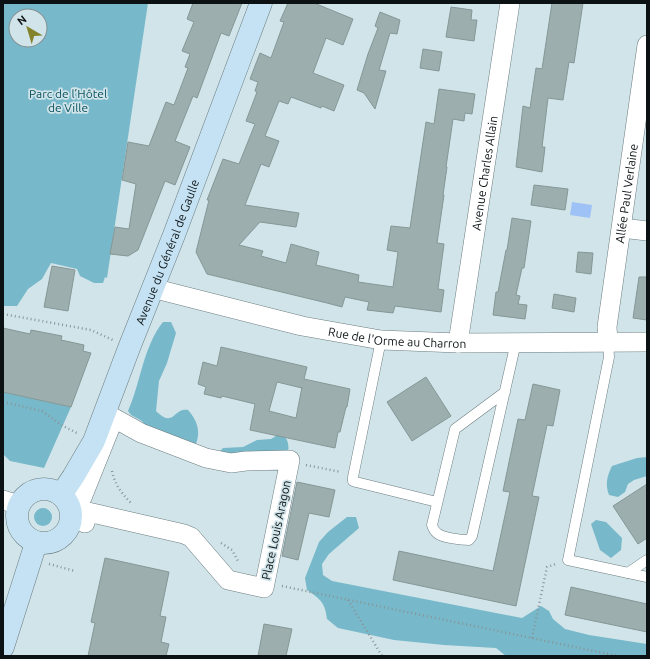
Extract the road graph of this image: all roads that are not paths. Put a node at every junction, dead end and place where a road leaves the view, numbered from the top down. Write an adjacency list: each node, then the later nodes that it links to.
1 (261, 3): 6 (street, Avenue du Général de Gaulle)
2 (510, 3): 11 (street, Avenue Charles Allain)
3 (647, 45): 4 (street, Allée Paul Verlaine)
4 (622, 228): 5 (street); 8 (street, Allée Paul Verlaine)
5 (647, 231)
6 (152, 288): 7 (street, Rue de l'Orme au Charron); 14 (street, Avenue du Général de Gaulle)
7 (381, 340): 11 (street, Rue de l'Orme au Charron); 16 (lane)
8 (608, 341): 9 (street, Rue de l'Orme au Charron); 10 (street, Rue de l'Orme au Charron); 19 (lane)
9 (516, 342): 11 (street, Rue de l'Orme au Charron); 12 (lane)
10 (647, 342)
11 (458, 343)
12 (506, 392): 16 (lane); 16 (lane)
13 (290, 464): 13 (street, Place Louis Aragon)
14 (61, 495): 15 (street); 17 (street)
15 (11, 502): 17 (street)
16 (437, 502)
17 (33, 551): 21 (street)
18 (647, 560): 19 (lane)
19 (628, 573): 20 (lane)
20 (647, 577)
21 (3, 647)

